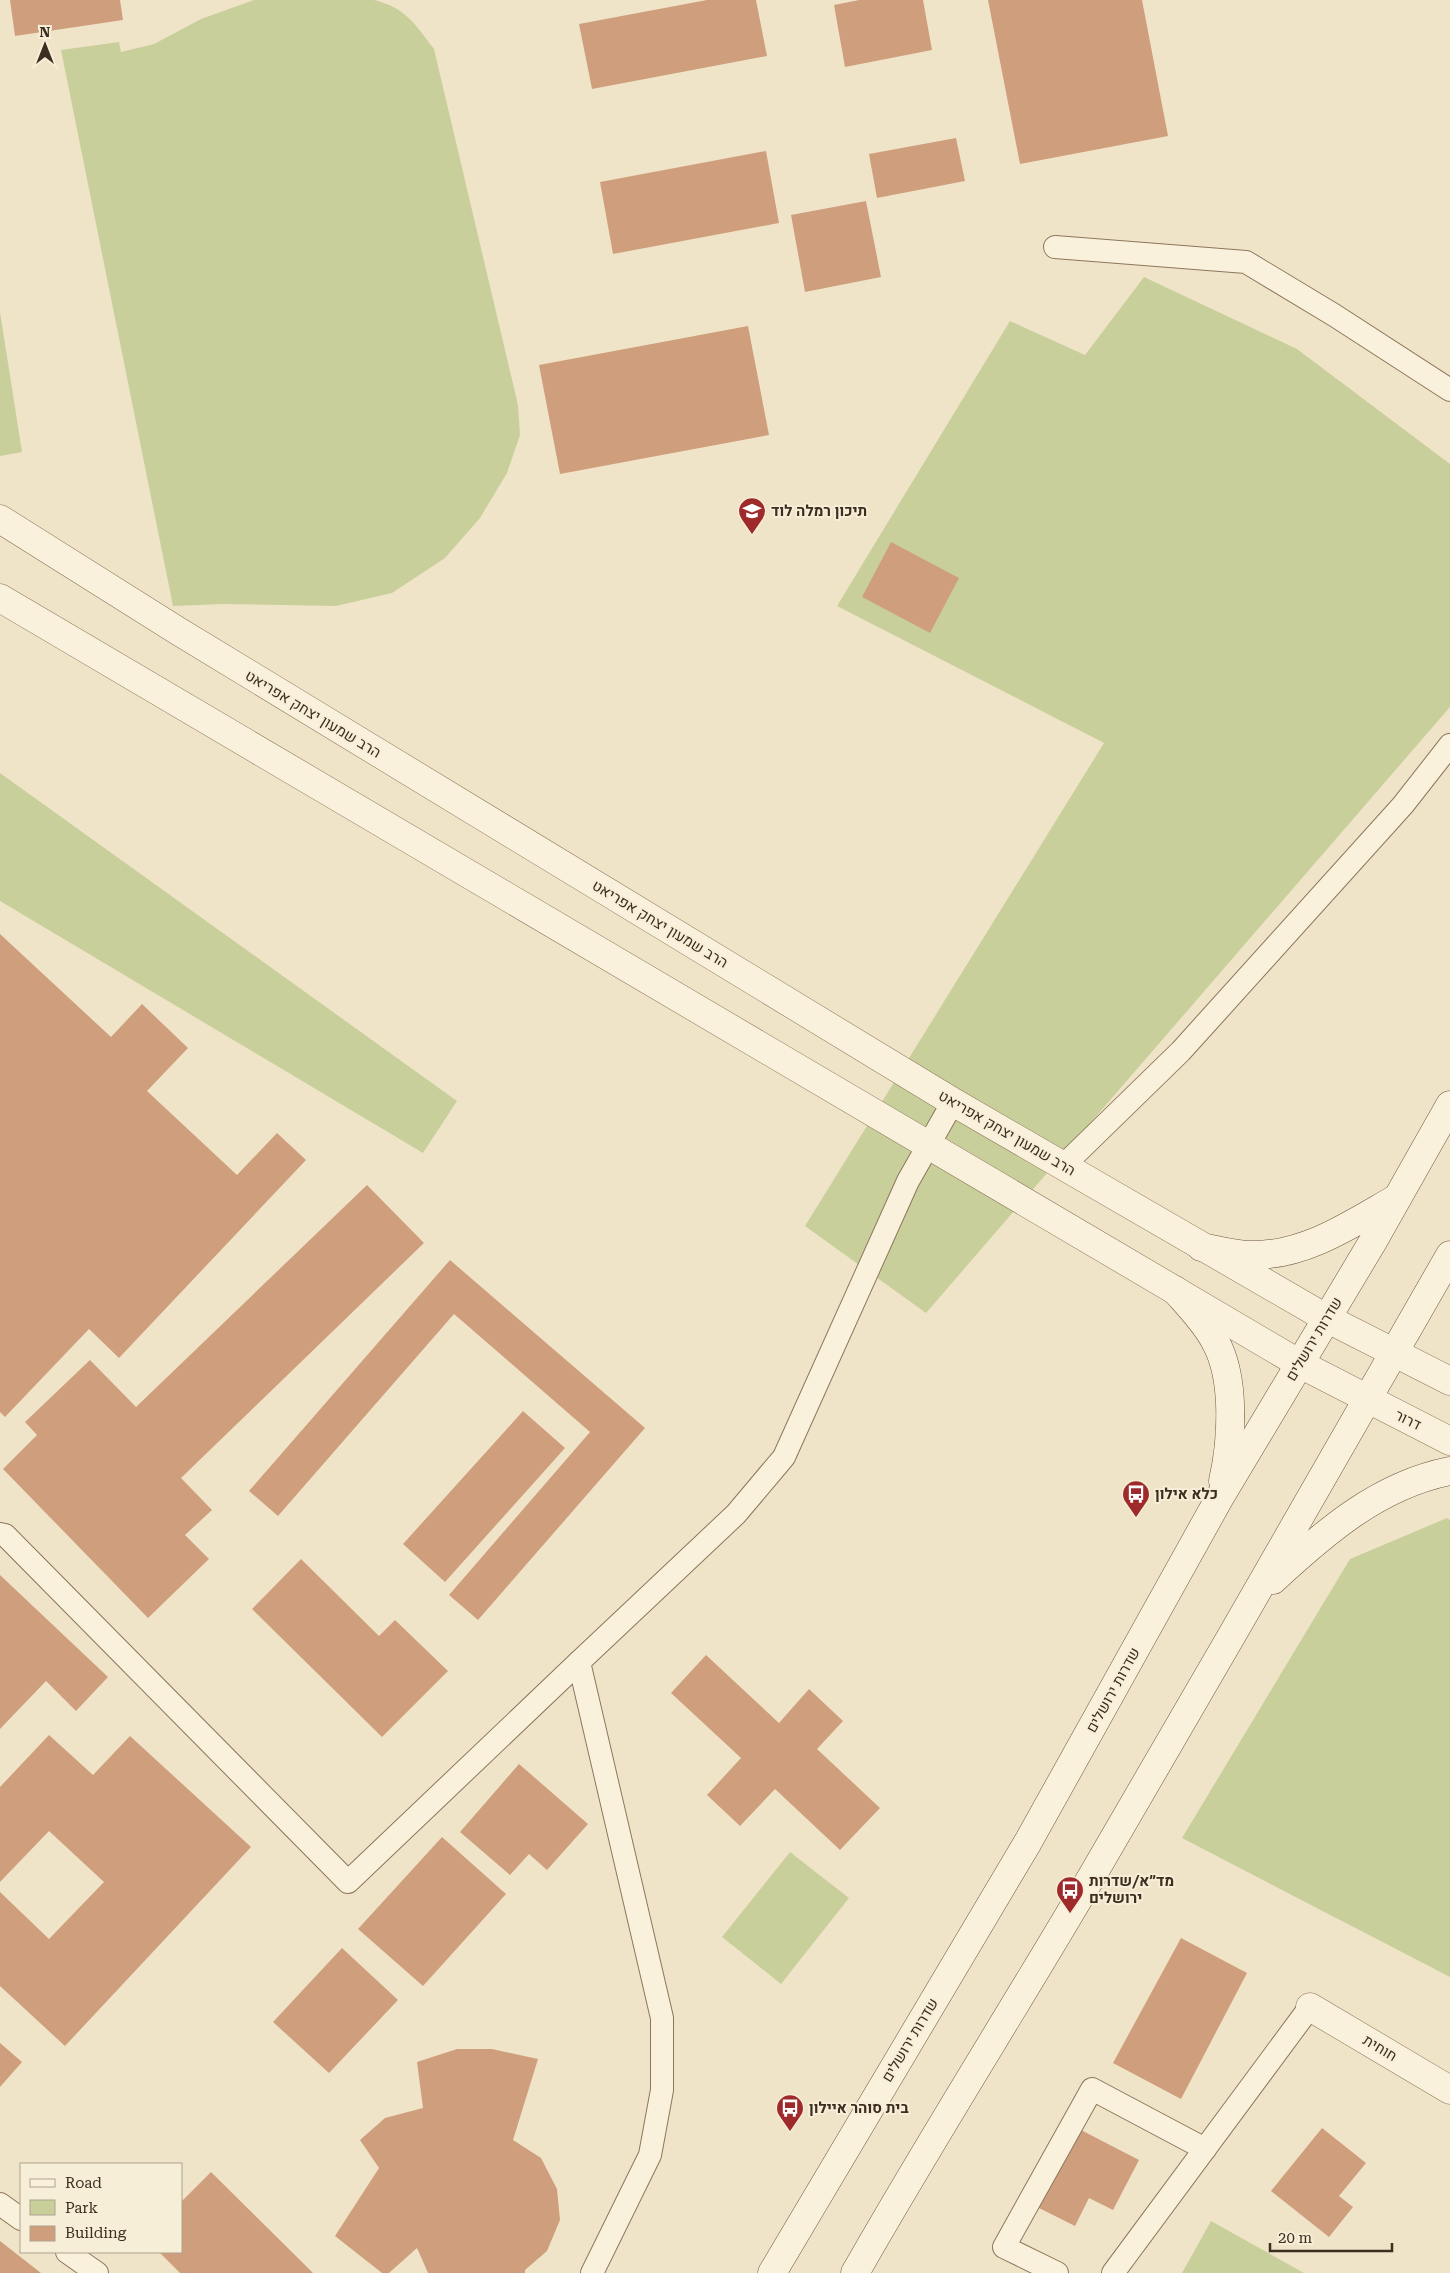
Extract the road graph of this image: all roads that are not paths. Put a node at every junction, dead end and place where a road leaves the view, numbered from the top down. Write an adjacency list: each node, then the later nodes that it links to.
1 (1054, 247): 2 (lane)
2 (1450, 390)
3 (0, 519): 6 (street, הרב שמעון יצחק אפריאט)
4 (0, 598): 8 (street)
5 (1450, 745): 9 (lane)
6 (954, 1102): 8 (lane); 9 (street, הרב שמעון יצחק אפריאט)
7 (1450, 1105): 10 (street, שדרות ירושלים)
8 (928, 1145): 13 (street); 24 (lane)
9 (1063, 1166): 11 (street, הרב שמעון יצחק אפריאט)
10 (1398, 1197): 11 (street); 14 (street, שדרות ירושלים)
11 (1201, 1247): 14 (street, הרב שמעון יצחק אפריאט)
12 (1450, 1255): 15 (street)
13 (1175, 1290): 16 (street); 21 (street)
14 (1326, 1318): 15 (street, הרב שמעון יצחק אפריאט); 16 (street, שדרות ירושלים)
15 (1394, 1353): 17 (street); 18 (street)
16 (1300, 1364): 18 (street, דרור); 21 (street, שדרות ירושלים)
17 (1450, 1381)
18 (1365, 1399): 19 (street, דרור); 23 (street)
19 (1450, 1441)
20 (1450, 1472): 23 (street)
21 (1220, 1497): 34 (street, שדרות ירושלים)
22 (2, 1531): 24 (lane)
23 (1256, 1596): 31 (street)
24 (579, 1662): 33 (lane)
25 (1310, 2007): 26 (street, חוחית); 27 (lane)
26 (1450, 2090)
27 (1205, 2149): 36 (lane); 37 (lane)
28 (0, 2204): 29 (lane)
29 (20, 2218)
30 (68, 2253): 32 (lane)
31 (871, 2260): 35 (street)
32 (97, 2273)
33 (592, 2273)
34 (772, 2273)
35 (855, 2273)
36 (1057, 2273)
37 (1113, 2273)

